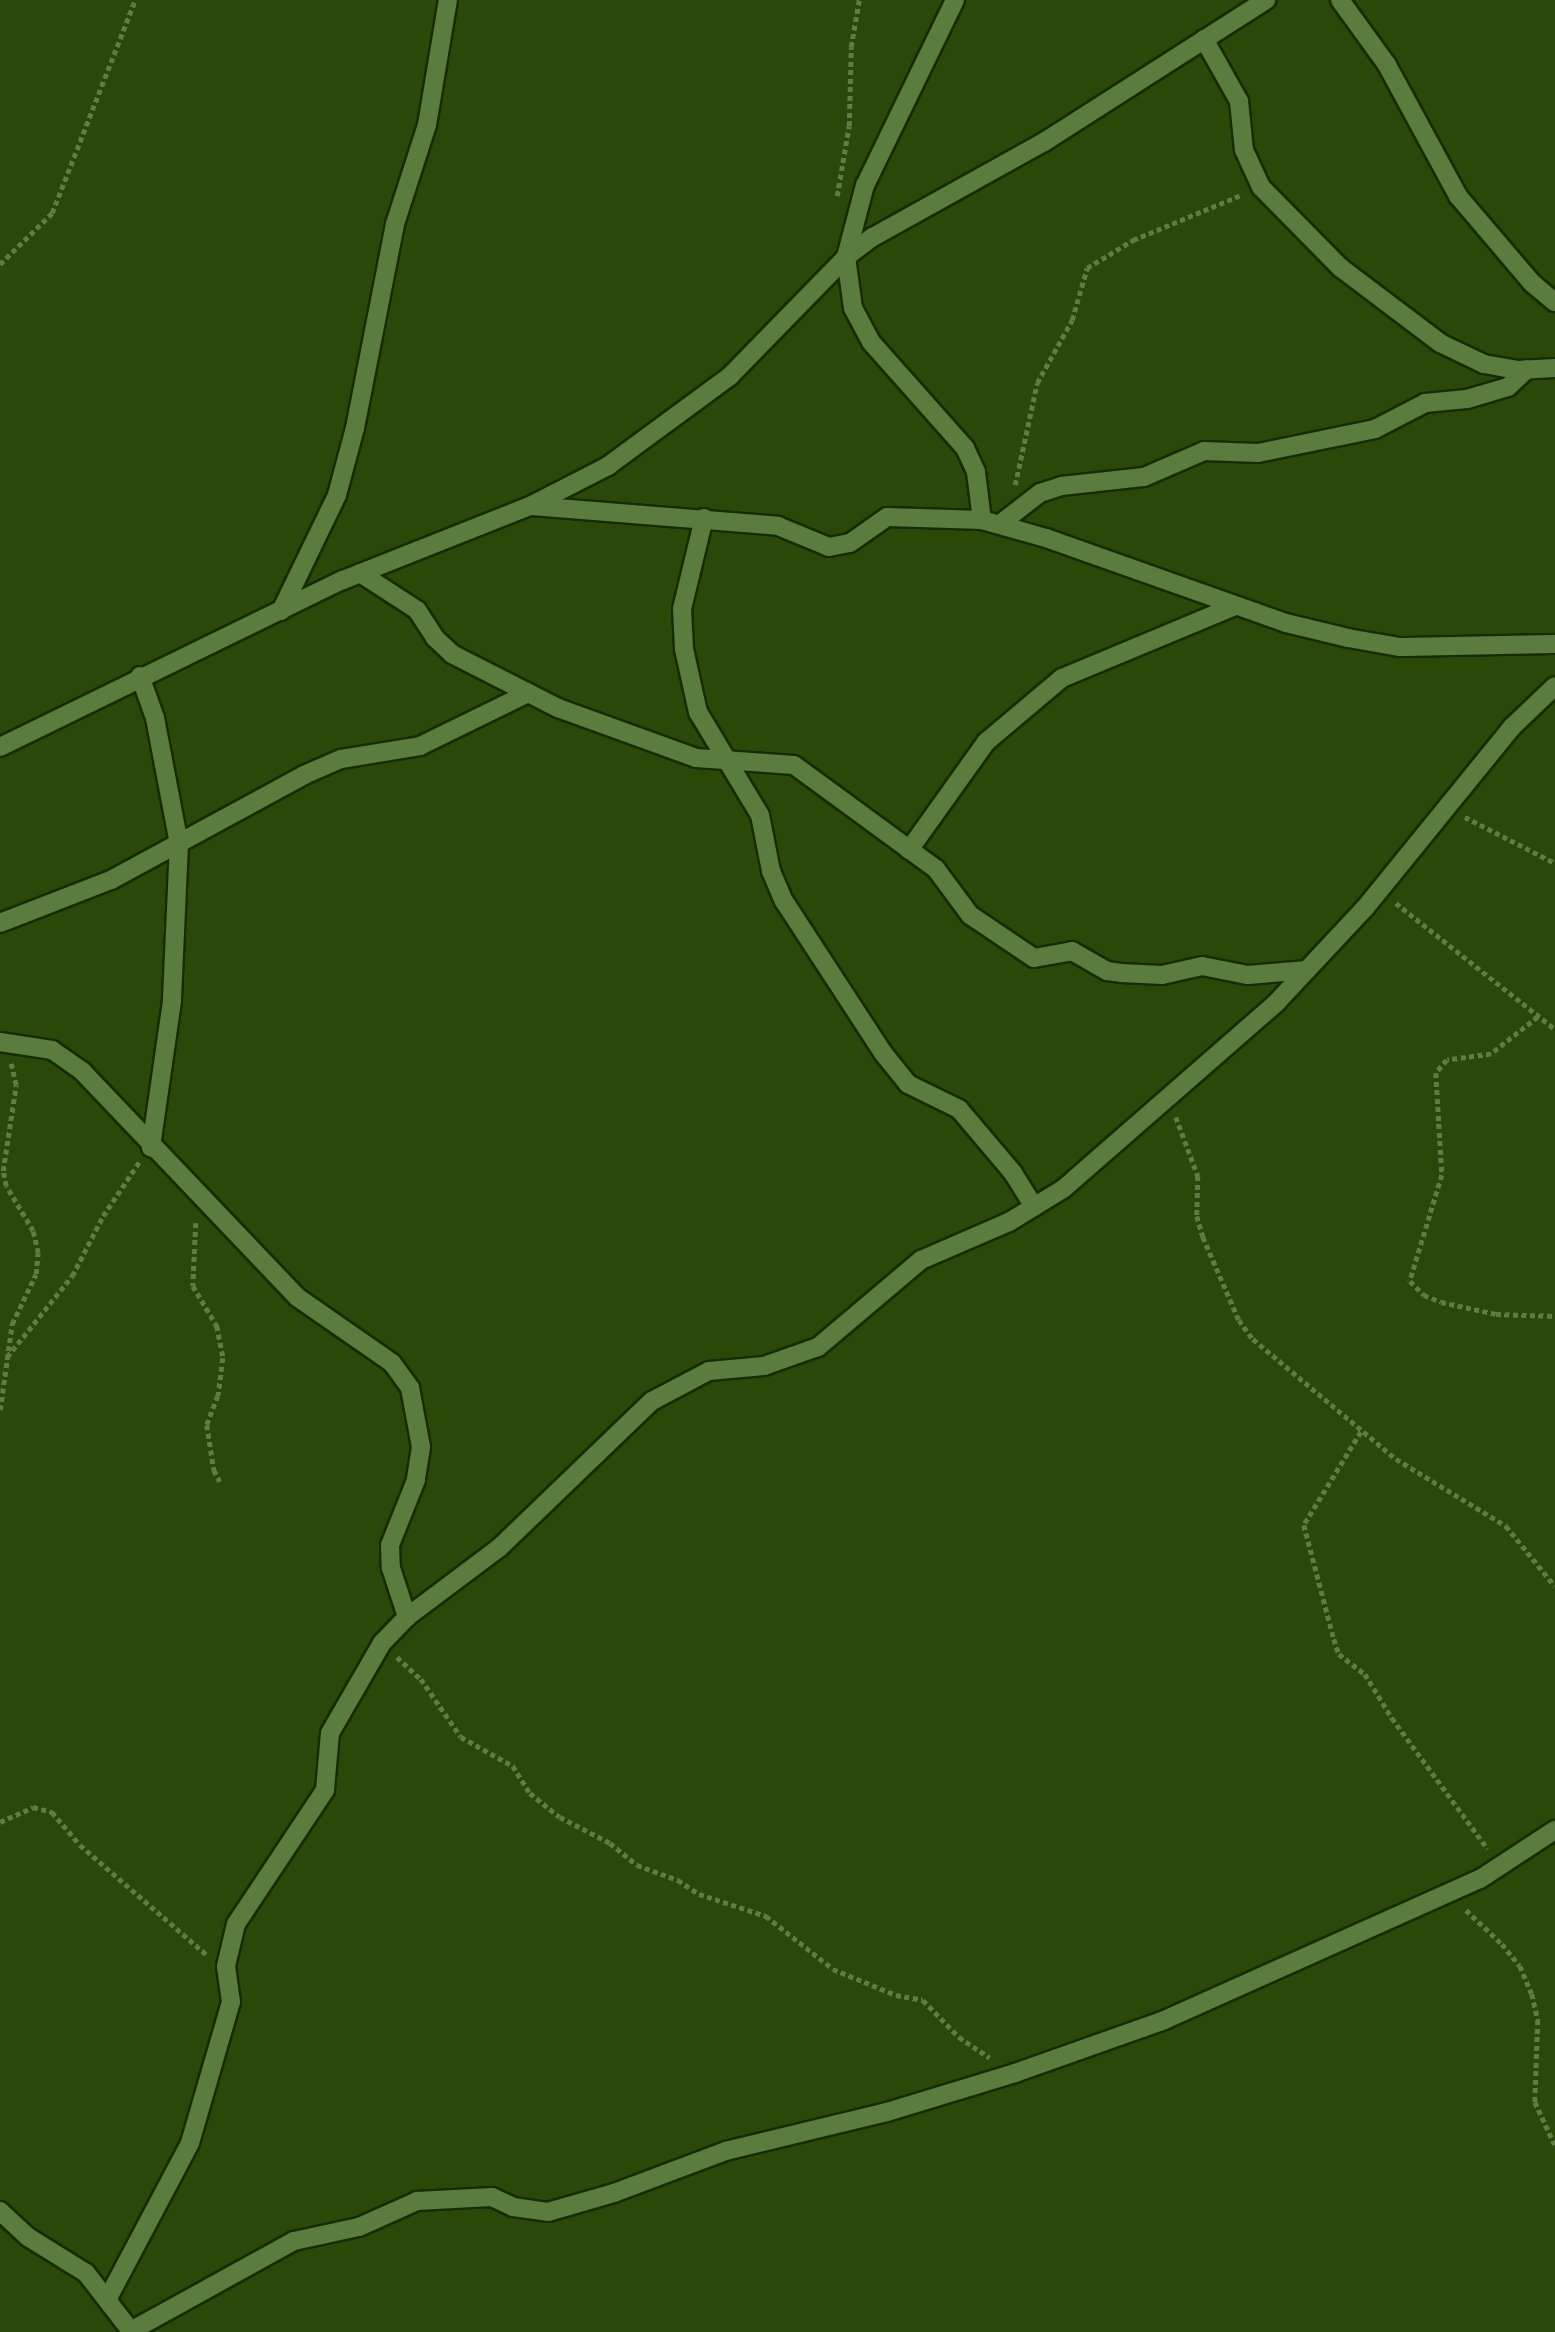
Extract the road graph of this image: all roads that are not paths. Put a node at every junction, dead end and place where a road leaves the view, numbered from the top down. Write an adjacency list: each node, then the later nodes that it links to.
1 (448, 0): 15 (street)
2 (955, 0): 6 (street)
3 (1266, 0): 5 (street)
4 (1340, 0): 7 (street)
5 (1205, 39): 6 (street); 9 (street)
6 (846, 257): 10 (street); 12 (street)
7 (1555, 302)
8 (1555, 368): 9 (street)
9 (1527, 369): 12 (street)
10 (530, 506): 11 (street); 13 (street)
11 (704, 518): 12 (street); 21 (street)
12 (998, 519): 14 (street)
13 (360, 573): 15 (street); 19 (street)
14 (1235, 606): 16 (street); 23 (street)
15 (281, 611): 17 (street)
16 (1555, 644)
17 (140, 676): 20 (street); 22 (street)
18 (1555, 686): 25 (street)
19 (528, 693): 21 (street); 22 (street)
20 (0, 747)
21 (730, 763): 23 (street); 28 (street)
22 (179, 844): 24 (street); 27 (street)
23 (909, 850): 25 (street)
24 (0, 923)
25 (1307, 970): 28 (street)
26 (0, 1043): 27 (street)
27 (151, 1147): 29 (street)
28 (1034, 1207): 29 (street)
29 (407, 1617): 32 (street)
30 (1555, 1830): 33 (street)
31 (0, 2211): 32 (street)
32 (108, 2298): 33 (street)
33 (130, 2331)

